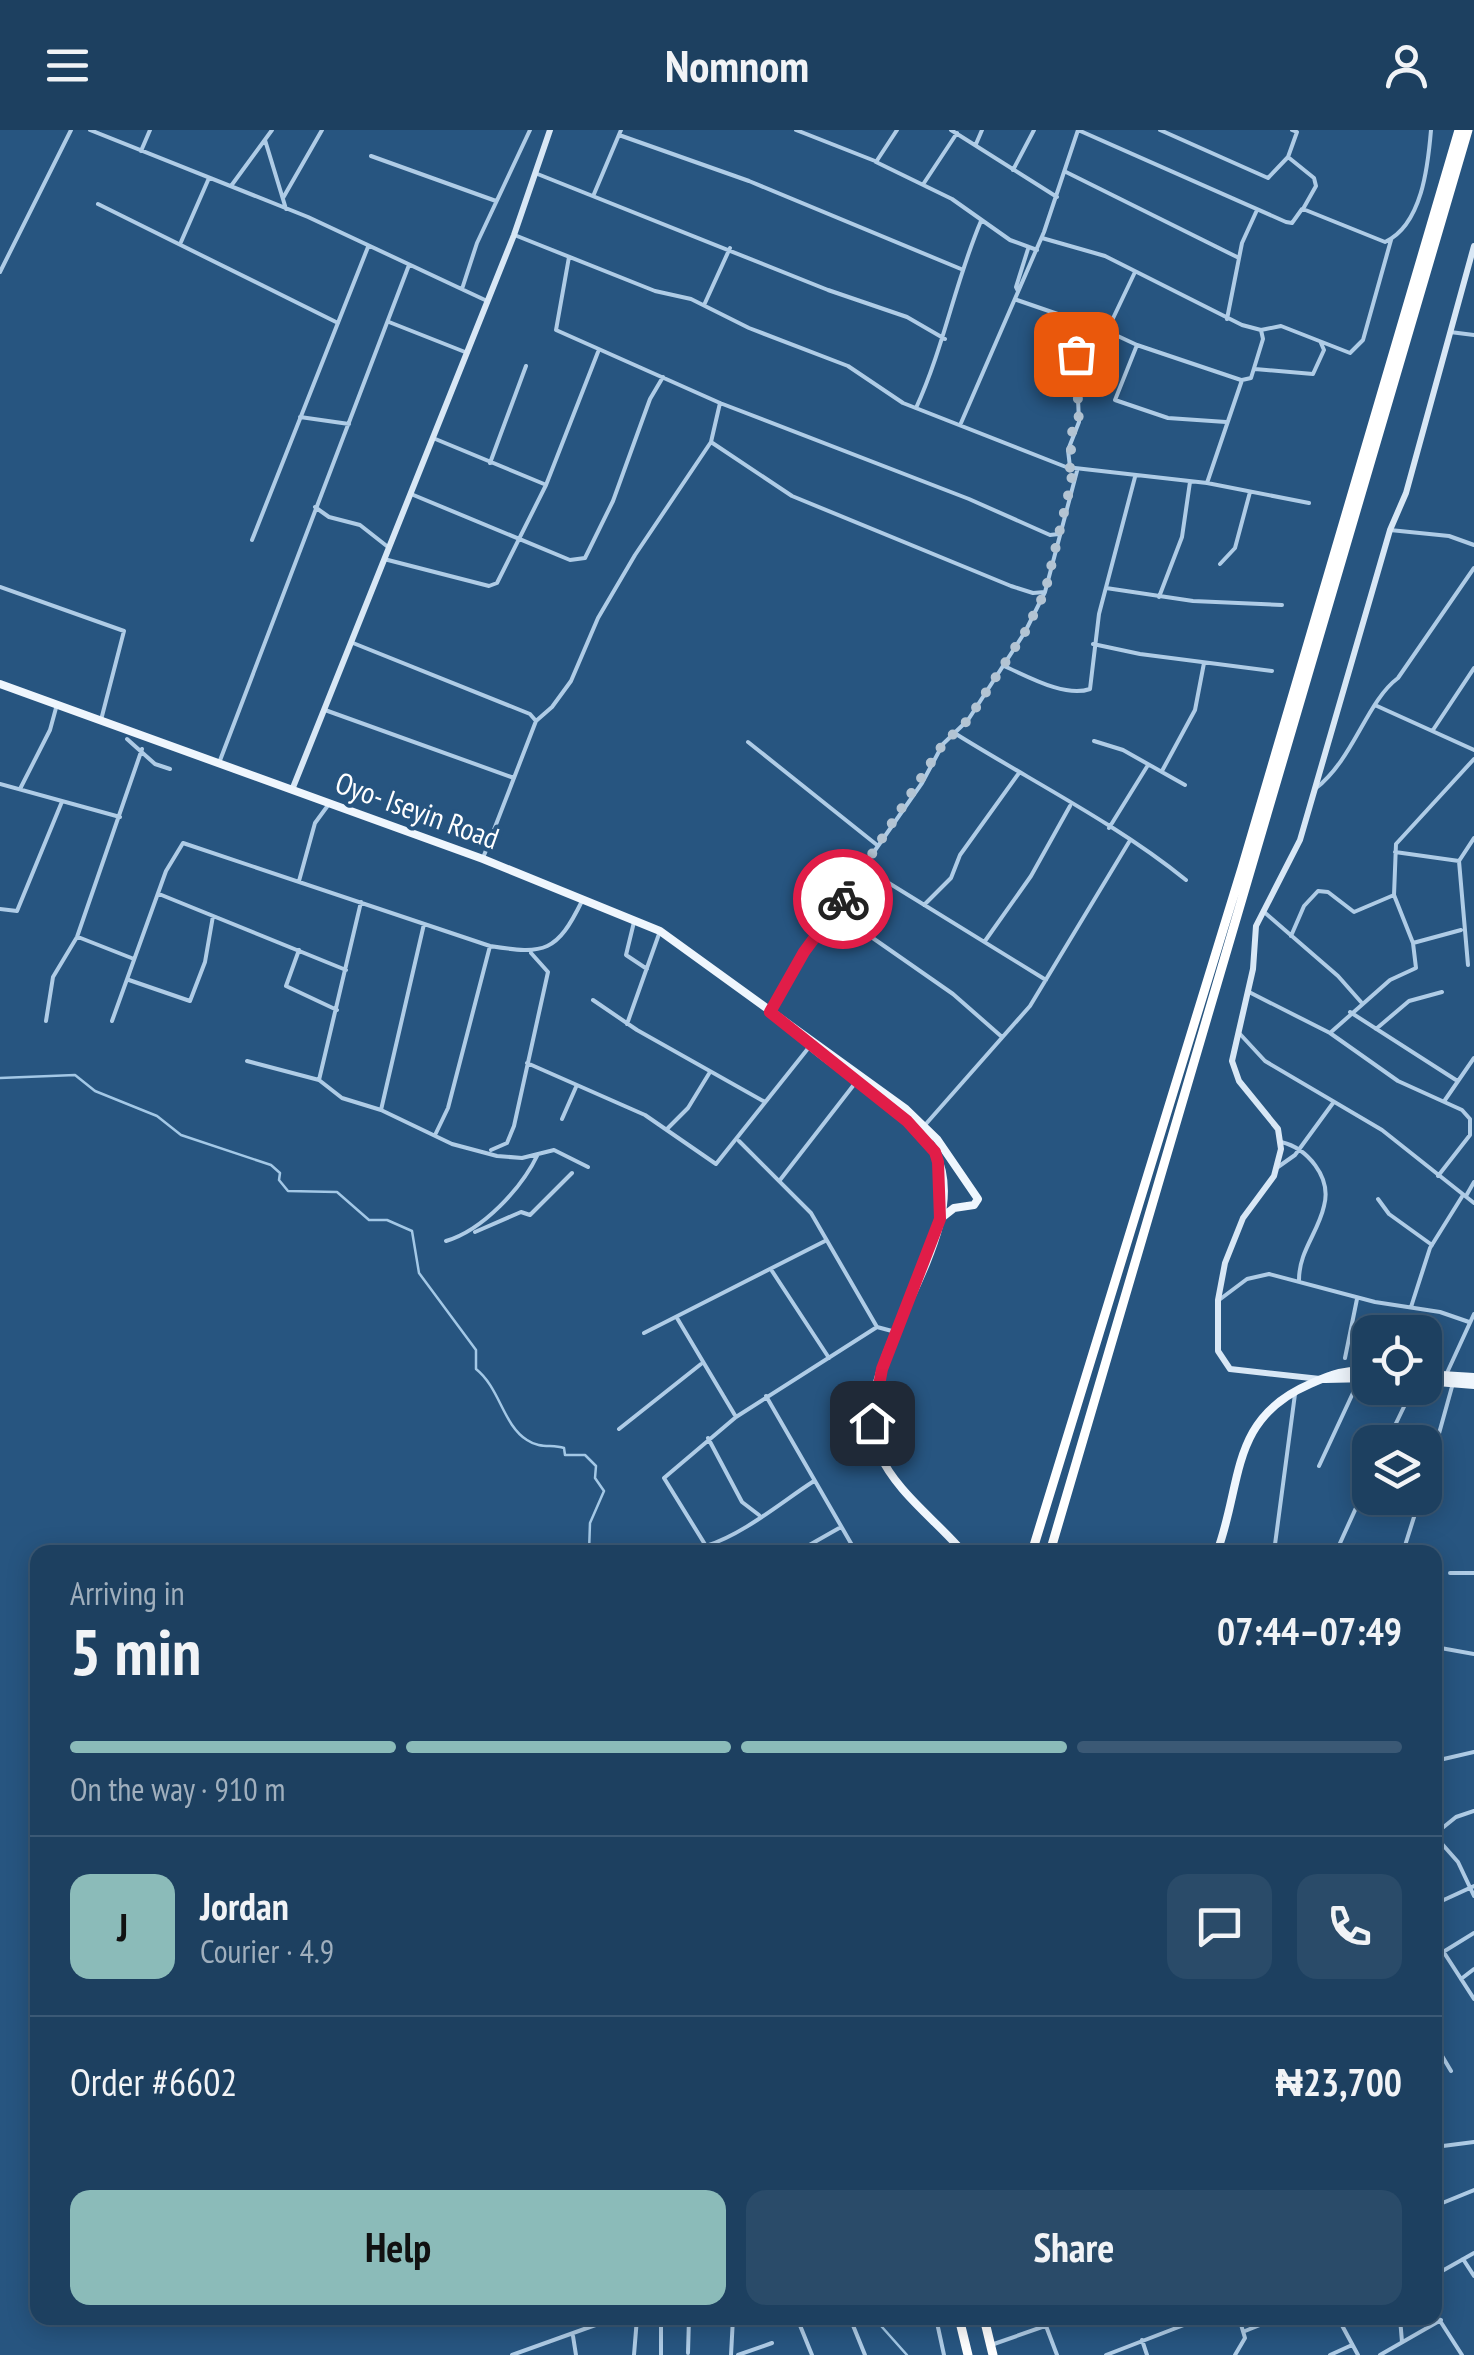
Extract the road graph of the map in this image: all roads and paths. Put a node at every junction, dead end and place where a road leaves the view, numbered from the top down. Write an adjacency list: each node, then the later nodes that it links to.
1 (71, 130): 54 (street)
2 (90, 130): 22 (street)
3 (150, 130): 22 (street)
4 (272, 130): 20 (street)
5 (322, 130): 34 (street)
6 (530, 130): 35 (street)
7 (796, 130): 25 (street)
8 (897, 130): 25 (street)
9 (982, 130): 21 (street)
10 (1034, 130): 26 (street)
11 (1078, 130): 27 (street); 39 (street)
12 (1160, 130): 24 (street)
13 (1292, 130): 24 (street)
14 (1432, 130): 43 (street)
15 (1459, 130): 277 (highway)
16 (1468, 130): 278 (highway)
17 (548, 131): 28 (street)
18 (954, 132): 21 (street); 30 (street)
19 (620, 133): 32 (street); 53 (street)
20 (265, 140): 31 (street); 34 (street)
21 (976, 144): 26 (street)
22 (141, 151): 29 (street)
23 (371, 156): 35 (street)
24 (1288, 157): 38 (street)
25 (876, 162): 30 (street)
26 (1013, 170): 33 (street)
27 (1066, 172): 33 (street); 51 (street)
28 (534, 173): 32 (street); 41 (street)
29 (209, 178): 31 (street); 44 (street)
30 (922, 185): 40 (street)
31 (231, 186): 37 (street)
32 (594, 194): 47 (street)
33 (1057, 197): 42 (street)
34 (283, 198): 37 (street)
35 (496, 201): 56 (street)
36 (98, 204): 44 (street)
37 (286, 209): 46 (street)
38 (1302, 209): 39 (street); 43 (street)
39 (1258, 210): 51 (street)
40 (981, 221): 48 (street); 53 (street)
41 (514, 234): 50 (street); 59 (street)
42 (1042, 238): 49 (street); 55 (street)
43 (1391, 240): 70 (street)
44 (180, 244): 63 (street)
45 (1474, 246): 67 (street)
46 (368, 247): 52 (street); 63 (street)
47 (730, 248): 60 (street); 69 (street)
48 (1028, 250): 49 (street); 57 (street)
49 (1037, 250): 57 (street)
50 (569, 256): 60 (street); 73 (street)
51 (1239, 258): 62 (street)
52 (409, 265): 56 (street); 64 (street)
53 (961, 269): 69 (street)
54 (0, 272)
55 (1134, 272): 62 (street); 65 (street)
56 (462, 290): 59 (street)
57 (1019, 292): 58 (street)
58 (1016, 300): 61 (street); 83 (street)
59 (486, 301): 72 (street)
60 (704, 305): 79 (street)
61 (1070, 318): 65 (street); 87 (street)
62 (1227, 319): 66 (street)
63 (338, 322): 80 (street)
64 (390, 322): 72 (street); 82 (street)
65 (1107, 330): 71 (street)
66 (1261, 330): 70 (street); 75 (street)
67 (1450, 332): 68 (street); 98 (street)
68 (1474, 335)
69 (945, 339): 79 (street)
70 (1321, 343): 75 (street)
71 (1137, 345): 77 (street); 81 (street)
72 (465, 352): 84 (street)
73 (598, 352): 76 (street); 93 (street)
74 (526, 366): 86 (street)
75 (1256, 368): 77 (street)
76 (663, 377): 78 (street); 101 (street)
77 (1242, 380): 81 (street)
78 (720, 403): 85 (street); 100 (street)
79 (916, 408): 83 (street)
80 (300, 416): 82 (street); 102 (street)
81 (1226, 422): 92 (street)
82 (348, 424): 97 (street)
83 (961, 424): 87 (street)
84 (432, 438): 86 (street); 95 (street)
85 (711, 442): 112 (street); 127 (street)
86 (490, 463): 93 (street)
87 (1068, 467): 88 (street); 90 (street)
88 (1079, 470): 89 (street); 90 (street)
89 (1136, 476): 91 (street); 110 (street)
90 (1072, 479): 99 (street)
91 (1190, 482): 92 (street); 113 (street)
92 (1207, 483): 94 (street)
93 (546, 485): 101 (street)
94 (1250, 492): 96 (street); 107 (street)
95 (408, 494): 101 (street); 104 (street)
96 (1310, 503)
97 (316, 507): 104 (street); 136 (street)
98 (1390, 530): 103 (street); 145 (street)
99 (1060, 534): 100 (street); 105 (street)
100 (1050, 535): 105 (street)
101 (520, 538): 106 (street)
102 (252, 540)
103 (1474, 545)
104 (388, 548): 106 (street)
105 (1056, 548): 111 (street)
106 (384, 559): 116 (street)
107 (1220, 564)
108 (1474, 568): 124 (street)
109 (0, 587): 126 (street)
110 (1106, 588): 113 (street); 117 (street)
111 (1045, 592): 112 (street); 115 (street)
112 (1033, 594): 115 (street)
113 (1160, 597): 114 (street)
114 (1282, 605)
115 (1038, 606): 119 (street)
116 (352, 642): 125 (street); 127 (street)
117 (1093, 644): 118 (street); 119 (street)
118 (1204, 662): 121 (street); 139 (street)
119 (1004, 666): 129 (street)
120 (1474, 668): 128 (street)
121 (1272, 671)
122 (0, 684): 123 (main road, Oyo- Iseyin Road)
123 (58, 705): 126 (main road, Oyo- Iseyin Road); 144 (street)
124 (1377, 706): 128 (street); 145 (street)
125 (325, 710): 141 (street); 146 (street)
126 (101, 720): 136 (main road, Oyo- Iseyin Road)
127 (536, 720): 141 (street)
128 (1432, 730): 134 (street)
129 (956, 734): 140 (street); 154 (street)
130 (127, 739): 133 (street)
131 (1094, 741): 137 (street)
132 (748, 742): 154 (street)
133 (142, 749): 138 (street); 150 (street)
134 (1474, 750)
135 (1474, 760): 155 (street)
136 (218, 764): 146 (main road, Oyo- Iseyin Road)
137 (1148, 765): 139 (street); 151 (street)
138 (170, 769)
139 (1162, 772): 143 (street)
140 (1018, 773): 149 (street); 165 (street)
141 (514, 778): 156 (street)
142 (0, 784): 144 (street)
143 (1185, 785)
144 (20, 789): 147 (street)
145 (1315, 789): 167 (street)
146 (292, 790): 148 (main road, Oyo- Iseyin Road)
147 (61, 804): 150 (street); 166 (street)
148 (329, 804): 156 (main road, Oyo- Iseyin Road); 160 (street)
149 (1070, 806): 151 (street); 176 (street)
150 (120, 817): 175 (street)
151 (1109, 828): 153 (street)
152 (1474, 838): 157 (street)
153 (1129, 842): 159 (street); 186 (street)
154 (879, 846): 158 (street)
155 (1395, 852): 157 (street); 162 (street)
156 (483, 859): 163 (main road, Oyo- Iseyin Road)
157 (1459, 861): 173 (street)
158 (862, 872): 165 (street); 168 (street)
159 (1186, 880)
160 (299, 881): 161 (street); 164 (street)
161 (159, 894): 169 (street); 181 (street)
162 (1394, 894): 174 (street); 177 (street)
163 (584, 897): 170 (main road, Oyo- Iseyin Road); 180 (street)
164 (360, 902): 171 (street); 184 (street)
165 (924, 905): 176 (street)
166 (0, 909)
167 (1262, 911): 174 (street); 187 (street)
168 (834, 912): 192 (street); 201 (street)
169 (212, 916): 179 (street); 185 (street)
170 (636, 918): 172 (main road, Oyo- Iseyin Road); 183 (street)
171 (424, 923): 178 (street); 214 (street)
172 (660, 930): 183 (street); 192 (main road, Oyo- Iseyin Road)
173 (1462, 930): 177 (street); 182 (street)
174 (1291, 936): 190 (street)
175 (77, 937): 181 (street); 194 (street)
176 (985, 941): 186 (street)
177 (1413, 943): 190 (street)
178 (490, 946): 180 (street); 218 (street)
179 (299, 950): 184 (street); 191 (street)
180 (531, 952): 205 (street)
181 (134, 959): 185 (street)
182 (1468, 965)
183 (647, 968): 196 (street)
184 (346, 970): 191 (street)
185 (129, 980): 195 (street)
186 (1046, 980): 201 (street)
187 (1248, 992): 199 (street); 200 (street)
188 (1442, 992): 197 (street)
189 (593, 1000): 196 (street)
190 (1361, 1002): 193 (street)
191 (337, 1010): 207 (street)
192 (770, 1012): 198 (main road, Oyo- Iseyin Road)
193 (1350, 1012): 197 (street); 199 (street)
194 (46, 1021)
195 (112, 1021)
196 (627, 1024): 206 (street)
197 (1376, 1028): 208 (street)
198 (792, 1030): 202 (main road, Oyo- Iseyin Road); 216 (main road, Oyo- Iseyin Road)
199 (1330, 1033): 211 (street)
200 (1240, 1034): 213 (street); 220 (street)
201 (1004, 1038): 216 (street)
202 (810, 1046): 209 (main road, Oyo- Iseyin Road); 212 (street)
203 (1474, 1058): 208 (street)
204 (246, 1060): 207 (street)
205 (526, 1063): 210 (street); 222 (street)
206 (710, 1070): 212 (street); 217 (street)
207 (319, 1080): 214 (street)
208 (1456, 1080): 211 (street)
209 (856, 1082): 228 (street); 233 (main road, Oyo- Iseyin Road)
210 (576, 1086): 215 (street); 217 (street)
211 (1445, 1100): 227 (street)
212 (766, 1103): 219 (street)
213 (1333, 1104): 221 (street); 227 (street)
214 (381, 1110): 218 (street)
215 (562, 1119)
216 (924, 1126): 233 (main road, Oyo- Iseyin Road)
217 (668, 1128): 219 (street)
218 (436, 1133): 222 (street)
219 (738, 1141): 236 (street)
220 (1280, 1142): 221 (street); 225 (street)
221 (1299, 1149): 225 (street); 239 (street)
222 (489, 1151): 223 (street)
223 (538, 1154): 224 (street); 234 (street)
224 (588, 1167)
225 (1278, 1168): 241 (street)
226 (572, 1173): 234 (street)
227 (1438, 1176): 230 (street)
228 (780, 1180)
229 (1474, 1182): 230 (street)
230 (1465, 1195): 232 (street); 237 (street)
231 (1378, 1199): 237 (street)
232 (1474, 1203)
233 (940, 1219): 248 (main road, Oyo- Iseyin Road)
234 (466, 1235): 235 (street)
235 (446, 1241)
236 (826, 1242): 238 (street); 246 (street)
237 (1432, 1245): 242 (street)
238 (772, 1272): 244 (street); 249 (street)
239 (1299, 1280): 240 (street); 241 (street)
240 (1358, 1296): 242 (street); 250 (street)
241 (1218, 1300): 257 (street)
242 (1411, 1308): 245 (street)
243 (1474, 1314): 245 (street)
244 (676, 1316): 247 (street); 251 (street)
245 (1469, 1322): 254 (street)
246 (877, 1327): 248 (street); 249 (street)
247 (644, 1332)
248 (897, 1333): 276 (main road, Oyo- Iseyin Road)
249 (829, 1358): 262 (street)
250 (1346, 1358)
251 (703, 1363): 264 (street); 266 (street)
252 (1352, 1372): 257 (main road)
253 (1442, 1375): 254 (main road)
254 (1446, 1375): 255 (main road)
255 (1474, 1376)
256 (1352, 1377): 257 (main road)
257 (1320, 1379): 261 (main road)
258 (1442, 1383): 259 (main road)
259 (1453, 1383): 260 (main road); 265 (street)
260 (1474, 1384)
261 (1294, 1390): 279 (main road); 280 (street)
262 (766, 1396): 264 (street); 269 (street)
263 (1352, 1397): 268 (street)
264 (736, 1417): 267 (street)
265 (1441, 1425)
266 (618, 1428)
267 (708, 1438): 270 (street); 270 (street)
268 (1319, 1466)
269 (814, 1480): 270 (street); 273 (street)
270 (759, 1515)
271 (1353, 1515): 281 (street)
272 (1415, 1515): 282 (street)
273 (841, 1527): 274 (street); 275 (street)
274 (809, 1545)
275 (852, 1545)
276 (956, 1545)
277 (1034, 1545)
278 (1052, 1545)
279 (1219, 1545)
280 (1275, 1545)
281 (1339, 1545)
282 (1405, 1545)
283 (1450, 1573): 284 (street)
284 (1474, 1573)
285 (1442, 1648): 286 (street)
286 (1474, 1654)
287 (1474, 1752): 288 (street)
288 (1442, 1759)
289 (1474, 1811): 290 (street)
290 (1442, 1829)
291 (1442, 1842): 292 (street)
292 (1472, 1887): 293 (street); 294 (street)
293 (1474, 1896)
294 (1442, 1901)
295 (1474, 1933): 296 (street)
296 (1443, 1951): 298 (street)
297 (1474, 1969): 298 (street)
298 (1460, 1978): 299 (street)
299 (1474, 1999)
300 (1442, 2056): 301 (street)
301 (1451, 2071)
302 (1474, 2142): 303 (street)
303 (1442, 2146)
304 (1474, 2190): 305 (street)
305 (1442, 2203)
306 (1474, 2253): 307 (street)
307 (1463, 2259): 308 (street); 309 (street)
308 (1442, 2271)
309 (1474, 2276)
310 (1442, 2322): 354 (street)
311 (599, 2325): 331 (street)
312 (636, 2325): 340 (street)
313 (661, 2325): 341 (street)
314 (688, 2325): 337 (street)
315 (733, 2325): 342 (street)
316 (800, 2325): 343 (street)
317 (853, 2325): 344 (street)
318 (938, 2325): 345 (street)
319 (961, 2325): 346 (highway)
320 (986, 2325): 336 (highway)
321 (1051, 2325): 328 (street)
322 (1181, 2325): 329 (street)
323 (1242, 2325): 330 (street)
324 (1260, 2325): 330 (street)
325 (1342, 2325): 335 (street)
326 (1401, 2325): 333 (street)
327 (1432, 2325): 333 (street)
328 (1046, 2327): 336 (street); 347 (street)
329 (1175, 2327): 332 (street)
330 (1245, 2332): 350 (street)
331 (573, 2336): 338 (street); 339 (street)
332 (1142, 2340): 348 (street); 349 (street)
333 (1402, 2342): 353 (street)
334 (772, 2343): 342 (street)
335 (1352, 2345): 351 (street); 352 (street)
336 (992, 2350)
337 (688, 2353)
338 (512, 2355)
339 (576, 2355)
340 (634, 2355)
341 (661, 2355)
342 (735, 2355)
343 (812, 2355)
344 (865, 2355)
345 (944, 2355)
346 (968, 2355)
347 (1058, 2355)
348 (1106, 2355)
349 (1148, 2355)
350 (1235, 2355)
351 (1330, 2355)
352 (1358, 2355)
353 (1380, 2355)
354 (1462, 2355)

